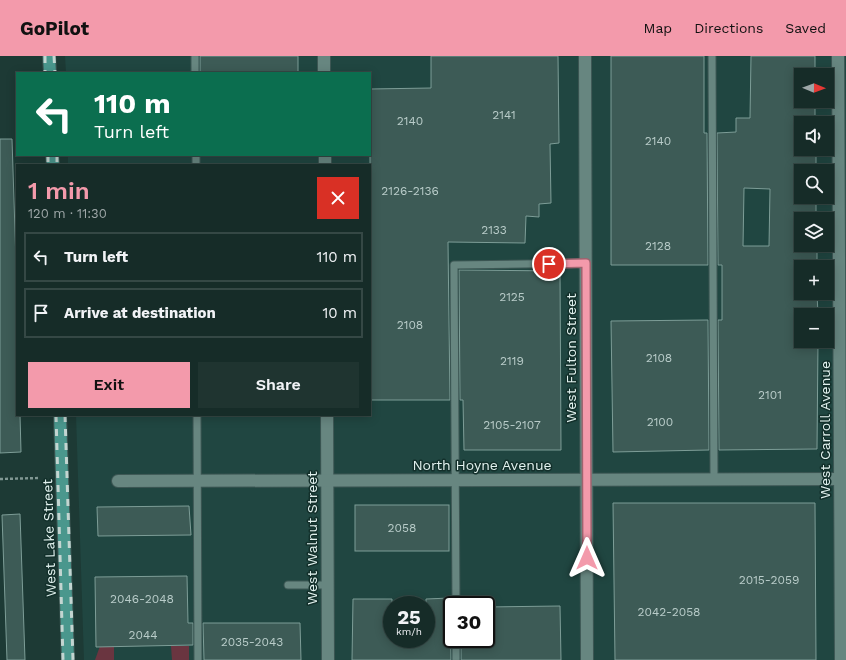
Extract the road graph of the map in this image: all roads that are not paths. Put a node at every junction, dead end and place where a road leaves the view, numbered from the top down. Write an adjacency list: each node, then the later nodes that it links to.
1 (49, 56): 7 (main road)
2 (195, 56): 8 (lane)
3 (324, 56): 9 (street)
4 (585, 56): 10 (street, West Fulton Street)
5 (712, 56): 15 (lane)
6 (838, 56): 16 (street, West Carroll Avenue)
7 (50, 72)
8 (195, 72)
9 (324, 72)
10 (586, 263): 14 (street, West Fulton Street); 19 (lane)
11 (60, 416): 25 (main road, West Lake Street)
12 (197, 416): 17 (lane)
13 (327, 416): 18 (street, West Walnut Street)
14 (586, 479): 15 (street, North Hoyne Avenue); 19 (street, North Hoyne Avenue); 29 (street, West Fulton Street)
15 (714, 479): 16 (street, North Hoyne Avenue)
16 (843, 479): 30 (street, West Carroll Avenue)
17 (197, 480): 18 (street, North Hoyne Avenue); 20 (street, North Hoyne Avenue); 26 (lane)
18 (327, 480): 19 (street, North Hoyne Avenue); 22 (street, West Walnut Street)
19 (455, 480): 23 (lane)
20 (118, 481)
21 (288, 585): 22 (lane)
22 (328, 585): 27 (street, West Walnut Street)
23 (456, 596)
24 (456, 648): 28 (lane)
25 (68, 660)
26 (198, 660)
27 (328, 660)
28 (456, 660)
29 (587, 660)
30 (841, 660)

